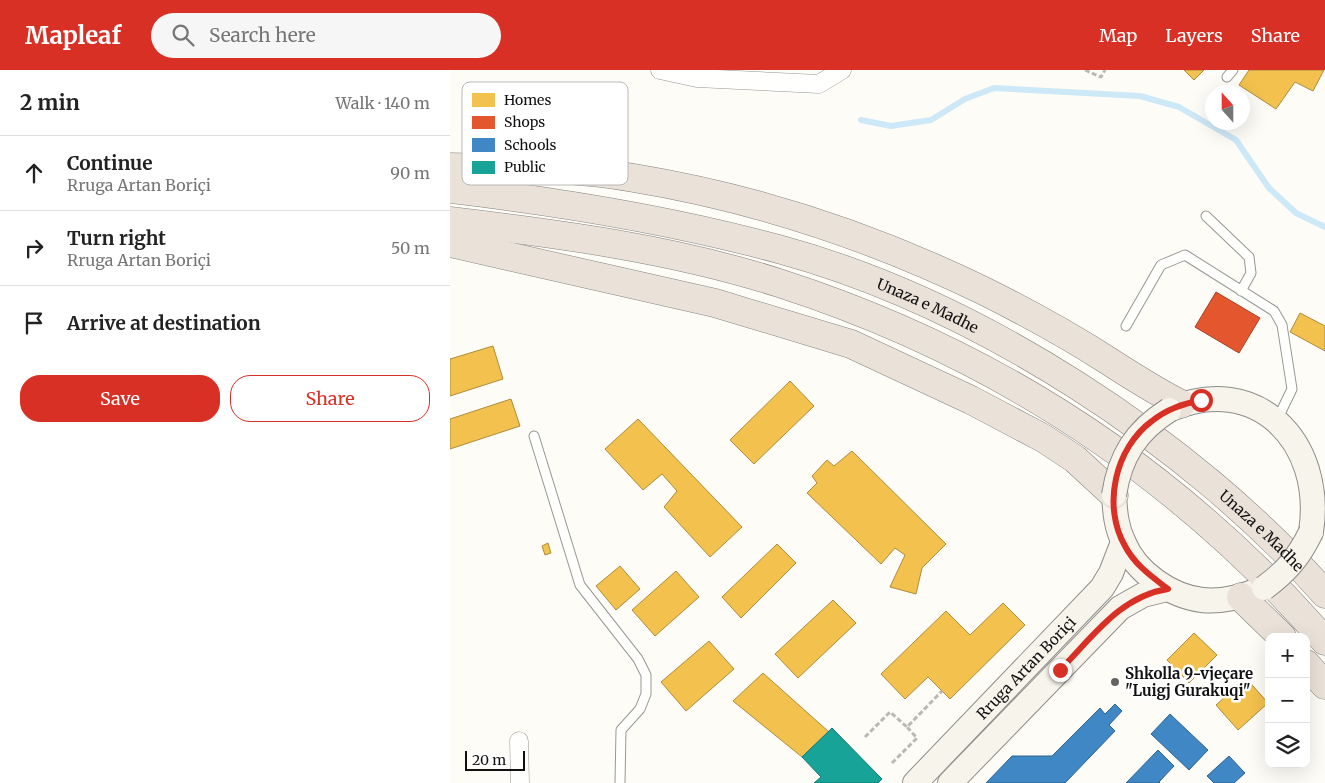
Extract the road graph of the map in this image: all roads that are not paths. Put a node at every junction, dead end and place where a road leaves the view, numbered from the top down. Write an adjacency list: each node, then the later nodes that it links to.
1 (660, 70): 2 (street)
2 (842, 70)
3 (628, 176): 10 (highway)
4 (450, 189): 19 (highway, Unaza e Madhe)
5 (1206, 216): 8 (lane)
6 (450, 221): 22 (highway)
7 (450, 243): 15 (highway)
8 (1241, 291): 9 (lane); 11 (lane)
9 (1126, 326)
10 (1175, 407): 11 (main road); 15 (main road, bridge)
11 (1277, 420): 13 (main road)
12 (534, 436): 27 (lane)
13 (1299, 444): 14 (main road); 16 (main road)
14 (1325, 450)
15 (1114, 495): 17 (main road)
16 (1318, 519): 20 (main road, bridge)
17 (1123, 542): 18 (main road); 28 (main road, Rruga Artan Boriçi)
18 (1168, 589): 20 (main road); 29 (main road, Rruga Artan Boriçi)
19 (1325, 594)
20 (1241, 597): 21 (highway)
21 (1278, 633)
22 (1325, 641)
23 (1310, 668): 24 (highway)
24 (1325, 685)
25 (519, 741): 26 (street)
26 (520, 783)
27 (620, 783)
28 (915, 783)
29 (950, 783)

